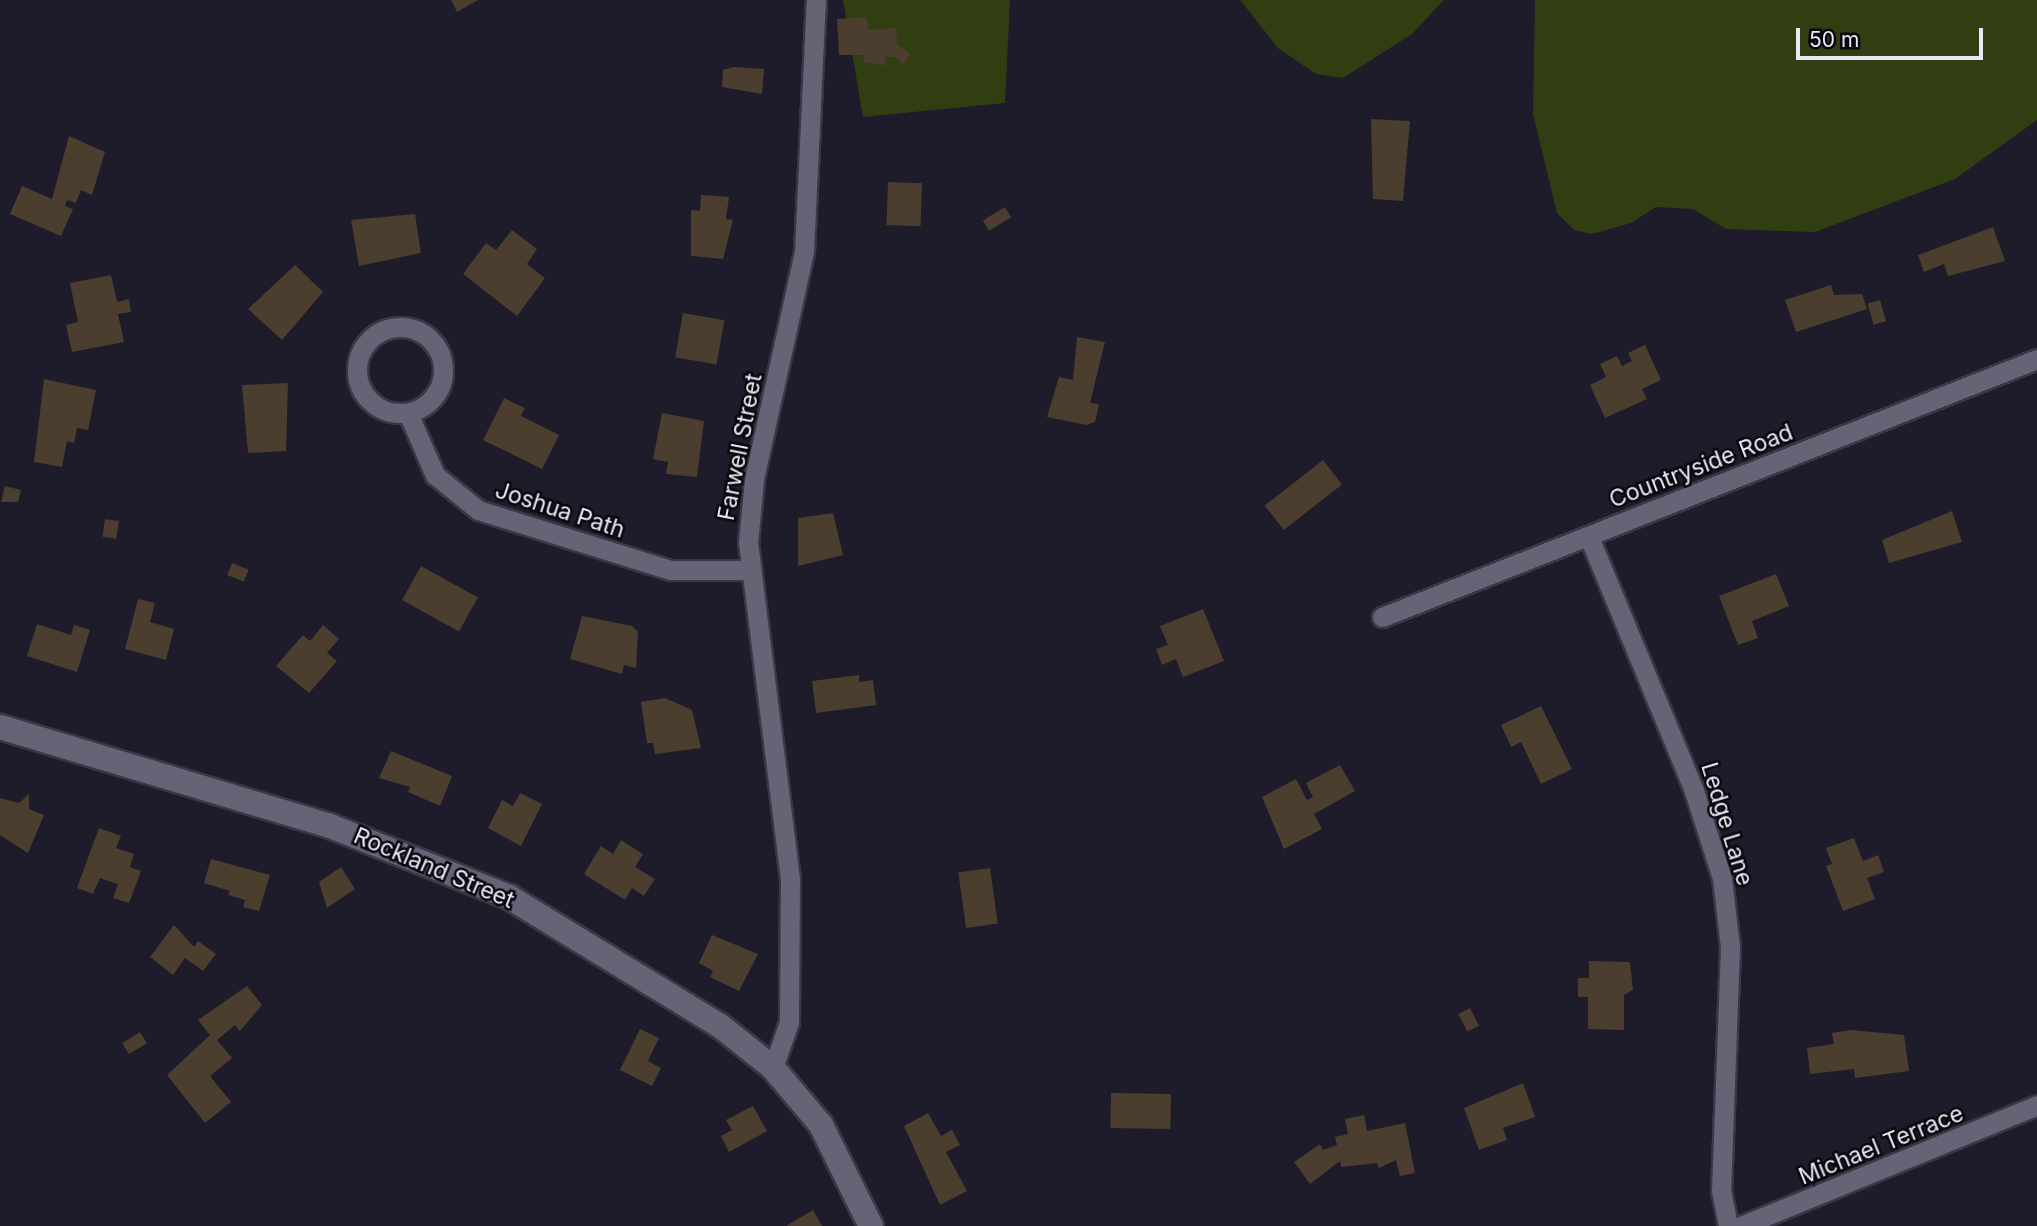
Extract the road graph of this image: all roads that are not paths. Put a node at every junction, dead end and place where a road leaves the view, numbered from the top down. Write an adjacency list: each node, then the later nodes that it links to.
1 (816, 0): 5 (street, Farwell Street)
2 (2037, 359): 4 (street, Countryside Road)
3 (408, 413): 3 (street); 5 (street, Joshua Path)
4 (1589, 537): 6 (street, Countryside Road); 11 (street, Ledge Lane)
5 (749, 570): 8 (street, Farwell Street)
6 (1382, 617)
7 (0, 727): 8 (street, Rockland Street)
8 (773, 1068): 10 (street, Rockland Street)
9 (2037, 1105): 12 (street, Michael Terrace)
10 (871, 1226)
11 (1728, 1226)
12 (1741, 1226)

